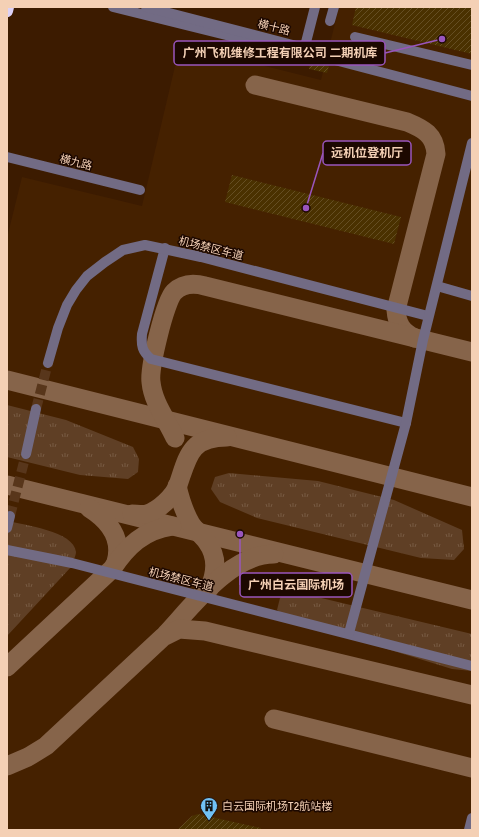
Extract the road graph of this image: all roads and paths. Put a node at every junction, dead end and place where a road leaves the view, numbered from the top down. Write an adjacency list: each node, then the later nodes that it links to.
1 (8, 7): 6 (highway)
2 (113, 7): 9 (street, 横十路)
3 (146, 7): 9 (street, 横十路)
4 (315, 7): 9 (street)
5 (334, 7): 7 (street)
6 (7, 11)
7 (330, 22)
8 (355, 38): 11 (street)
9 (309, 52)
10 (331, 59): 12 (street)
11 (472, 65)
12 (472, 96)
13 (472, 143): 17 (street)
14 (7, 157): 15 (street, 横九路)
15 (140, 190)
16 (165, 248): 19 (street, 机场禁区车道); 20 (street, 机场禁区车道); 22 (street)
17 (437, 286): 18 (street); 19 (street)
18 (472, 296)
19 (428, 316): 22 (street)
20 (48, 363)
21 (36, 410): 23 (street)
22 (406, 422): 27 (street)
23 (26, 454)
24 (10, 516): 25 (street)
25 (7, 528)
26 (7, 550): 27 (street, 机场禁区车道)
27 (349, 633): 28 (street, 机场禁区车道)
28 (472, 666)
29 (472, 818): 30 (street)
30 (469, 830)

